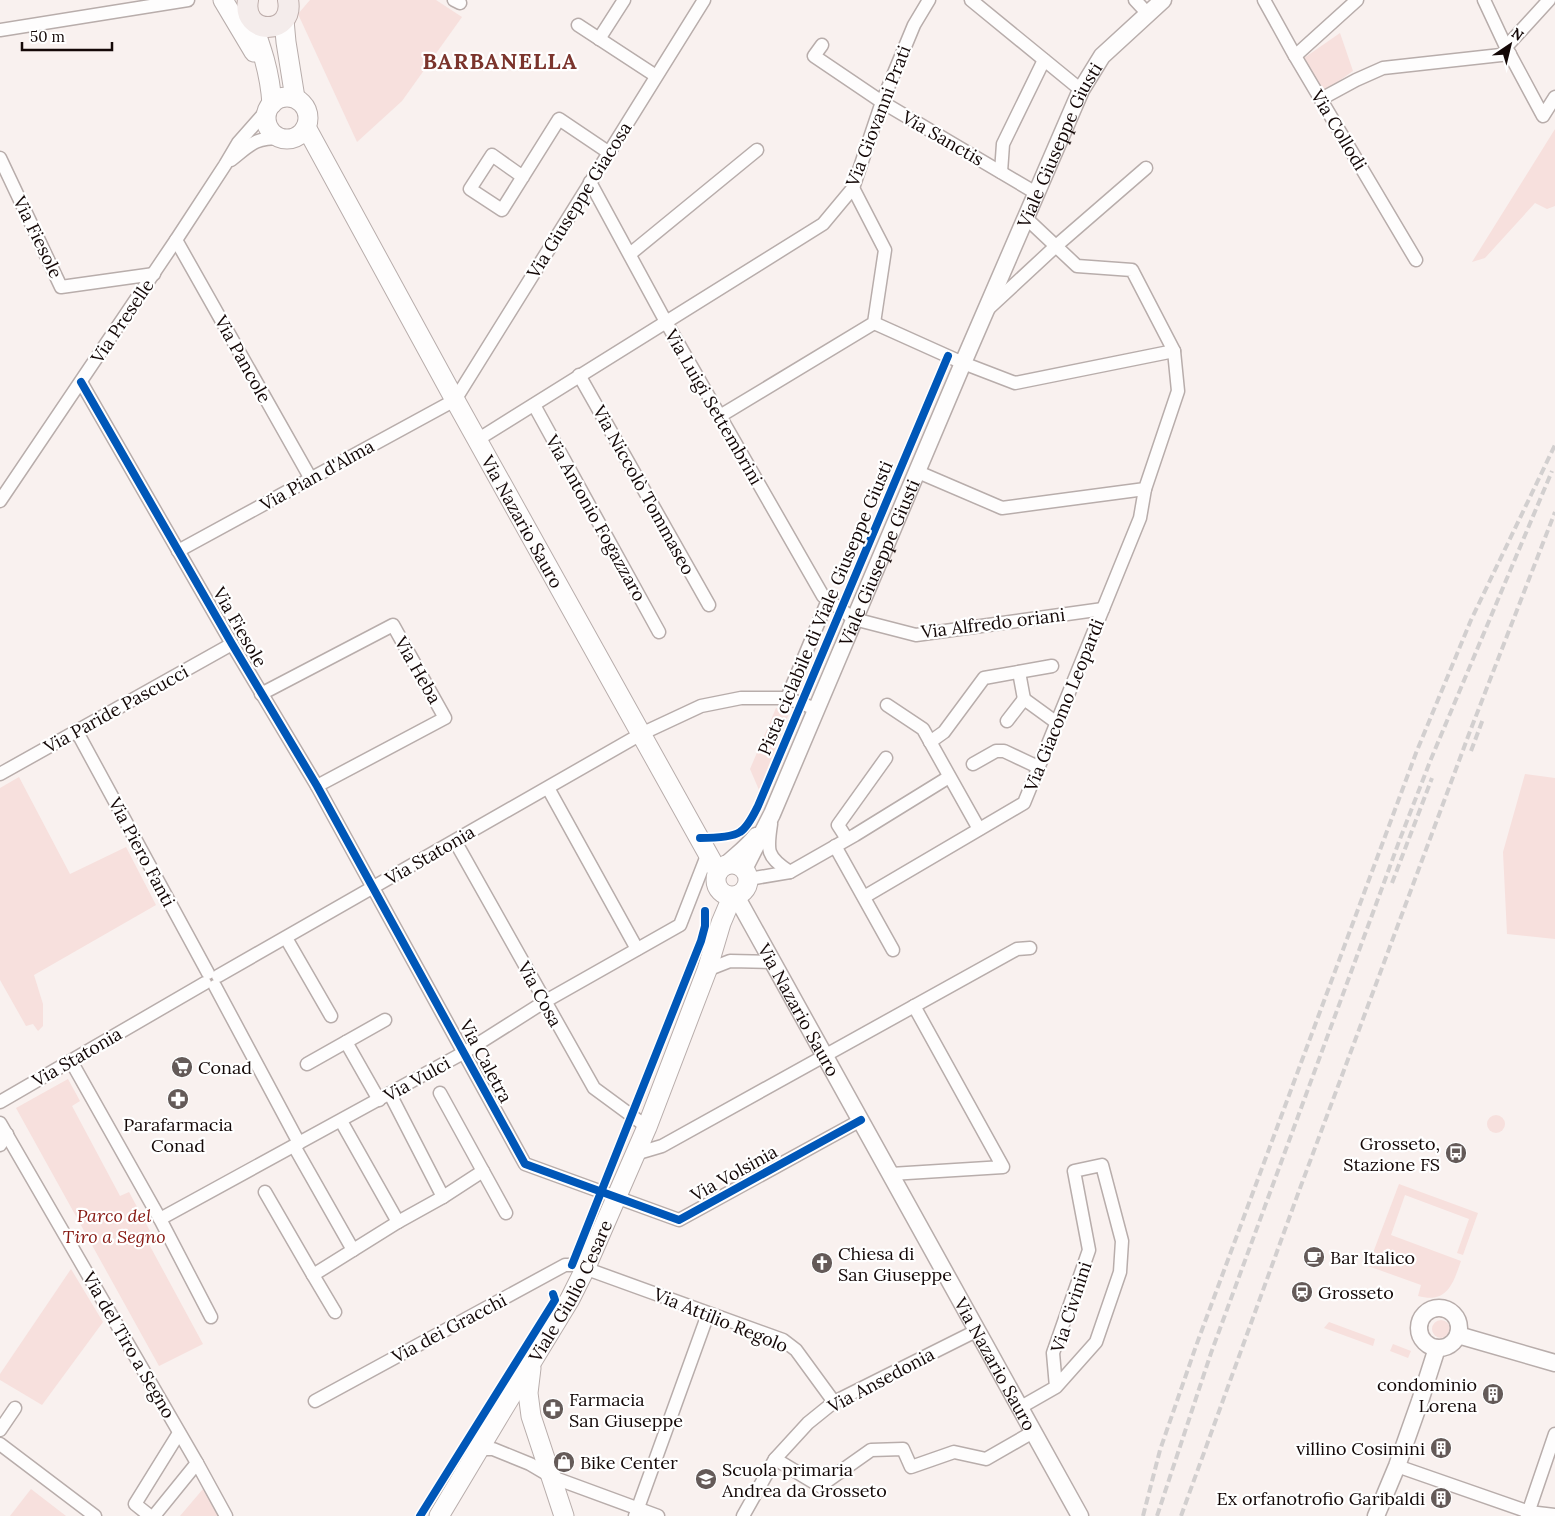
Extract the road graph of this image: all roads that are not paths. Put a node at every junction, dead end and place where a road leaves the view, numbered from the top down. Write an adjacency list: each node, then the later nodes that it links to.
1 (188, 0): 17 (street)
2 (223, 0): 24 (main road)
3 (624, 0): 18 (street)
4 (704, 0): 23 (street, Via Giuseppe Giacosa)
5 (929, 0): 29 (street, Via Giovanni Prati)
6 (972, 0): 22 (street)
7 (1135, 0): 15 (street)
8 (1163, 0): 15 (street, Viale Giuseppe Giusti)
9 (1264, 0): 21 (street, Via Collodi)
10 (1357, 0): 21 (street)
11 (1484, 0): 20 (street)
12 (1549, 0): 20 (street)
13 (247, 6): 14 (main road); 24 (main road)
14 (288, 6): 27 (main road)
15 (1148, 14): 25 (street, Viale Giuseppe Giusti)
16 (578, 25): 18 (street)
17 (0, 30)
18 (599, 39): 23 (street)
19 (822, 45): 29 (street, Via Sanctis)
20 (1508, 50): 26 (street); 28 (street)
21 (1295, 56): 28 (street, Via Collodi)
22 (1044, 60): 25 (street); 39 (street)
23 (656, 76): 34 (street, Via Giuseppe Giacosa)
24 (269, 77): 30 (main road)
25 (1081, 90): 43 (street, Viale Giuseppe Giusti)
26 (1555, 97)
27 (294, 98): 30 (main road); 31 (main road)
28 (1321, 99): 48 (street, Via Collodi)
29 (882, 102): 39 (street, Via Sanctis); 42 (street, Via Giovanni Prati)
30 (270, 107): 32 (main road); 36 (street, Via Preselle)
31 (306, 127): 32 (main road); 38 (main road)
32 (284, 139): 36 (street, Via Preselle); 38 (main road)
33 (757, 150): 47 (street)
34 (608, 152): 40 (street); 41 (street, Via Giuseppe Giacosa)
35 (0, 158): 49 (street, Via Fiesole)
36 (226, 165): 45 (street, Via Preselle)
37 (1146, 168): 46 (street, Viale Giuseppe Giusti)
38 (328, 170): 57 (main road, Via Nazario Sauro)
39 (1001, 172): 43 (street, Via Sanctis)
40 (522, 177)
41 (590, 182): 47 (street, Via Luigi Settembrini); 57 (street, Via Giuseppe Giacosa)
42 (853, 188): 51 (street, Via Giovanni Prati); 52 (street)
43 (1036, 192): 44 (street, Viale Giuseppe Giusti)
44 (1026, 218): 46 (street); 50 (street, Viale Giuseppe Giusti)
45 (176, 240): 49 (street, Via Preselle); 62 (street, Via Pancole)
46 (1056, 246): 50 (street, Viale Giuseppe Giusti); 53 (street)
47 (630, 254): 51 (street, Via Luigi Settembrini)
48 (1416, 260)
49 (154, 274): 56 (street, Via Preselle)
50 (986, 310): 54 (street, Viale Giuseppe Giusti)
51 (666, 322): 55 (street, Via Giovanni Prati); 59 (street, Via Luigi Settembrini)
52 (874, 324): 54 (street); 59 (street)
53 (1174, 351): 54 (street); 63 (street, Via Giacomo Leopardi)
54 (963, 363): 61 (street, Viale Giuseppe Giusti)
55 (580, 375): 58 (street, Via Giovanni Prati); 67 (street, Via Niccolò Tommaseo)
56 (81, 382): 64 (street, Via Preselle); 65 (street, Via Fiesole)
57 (455, 400): 60 (main road, Via Nazario Sauro); 62 (street, Via Pian d'Alma)
58 (534, 405): 60 (street, Via Giovanni Prati); 70 (street, Via Antonio Fogazzaro)
59 (720, 416): 66 (street, Via Luigi Settembrini)
60 (477, 440): 82 (main road, Via Nazario Sauro)
61 (918, 472): 63 (street); 69 (street, Viale Giuseppe Giusti)
62 (310, 479): 65 (street, Via Pian d'Alma)
63 (1145, 489): 68 (street, Via Giacomo Leopardi)
64 (0, 501)
65 (178, 550): 71 (street, Via Fiesole)
66 (828, 600): 69 (street, Via Luigi Settembrini); 75 (street)
67 (709, 605)
68 (1103, 609): 69 (street, Via Alfredo oriani); 80 (street, Via Giacomo Leopardi)
69 (854, 619): 78 (street, Viale Giuseppe Giusti)
70 (659, 632)
71 (232, 644): 74 (street, Via Fiesole); 81 (street, Via Paride Pascucci)
72 (1052, 666): 73 (street)
73 (1019, 672): 76 (street); 83 (street)
74 (261, 694): 89 (street, Via Fiesole); 89 (street, Via Heba)
75 (787, 698): 78 (street, Via Statonia); 82 (street, Via Statonia)
76 (1024, 699): 79 (street); 80 (street)
77 (887, 705): 83 (street)
78 (816, 709): 91 (street, Viale Giuseppe Giusti)
79 (1007, 721)
80 (1056, 723): 86 (street, Via Giacomo Leopardi)
81 (76, 730): 87 (street, Via Paride Pascucci); 110 (street, Via Piero Fanti)
82 (641, 734): 90 (street, Via Statonia); 96 (main road, Via Nazario Sauro)
83 (930, 742): 88 (street)
84 (886, 758): 93 (street)
85 (973, 764): 86 (street)
86 (1038, 767): 92 (street, Via Giacomo Leopardi)
87 (0, 774)
88 (949, 777): 92 (street); 93 (street)
89 (317, 786): 100 (street, Via Fiesole)
90 (548, 788): 94 (street, Via Statonia); 106 (street)
91 (772, 814): 97 (street); 98 (street, Viale Giuseppe Giusti); 99 (street, Viale Giuseppe Giusti)
92 (979, 829): 102 (street, Via Giacomo Leopardi)
93 (847, 839): 95 (street)
94 (455, 841): 100 (street, Via Statonia); 111 (street, Via Cosa)
95 (835, 846): 97 (street); 102 (street)
96 (708, 852): 98 (main road, Via Nazario Sauro); 106 (street, Via Vulci)
97 (790, 872): 99 (street)
98 (720, 874): 99 (main road); 101 (main road); 103 (main road, Viale Giulio Cesare)
99 (746, 874): 101 (main road, Viale Giuseppe Giusti)
100 (374, 887): 104 (street, Via Statonia); 116 (street, Via Caletra)
101 (734, 897): 103 (main road, Viale Giulio Cesare); 108 (street, Via Nazario Sauro)
102 (864, 897): 107 (street)
103 (721, 924): 109 (main road, Viale Giulio Cesare)
104 (286, 938): 110 (street, Via Statonia); 113 (street)
105 (1030, 948): 112 (street)
106 (637, 949): 111 (street, Via Vulci)
107 (893, 950)
108 (773, 962): 109 (street); 117 (street, Via Nazario Sauro)
109 (707, 970): 127 (main road, Viale Giulio Cesare)
110 (212, 980): 118 (street, Via Statonia); 129 (street, Via Piero Fanti)
111 (544, 1002): 116 (street, Via Vulci); 127 (street, Via Cosa)
112 (914, 1006): 117 (street); 132 (street)
113 (331, 1016)
114 (385, 1020): 115 (street)
115 (346, 1042): 119 (street); 122 (street)
116 (464, 1052): 121 (street, Via Vulci); 135 (street, Via Caletra)
117 (825, 1056): 125 (street, Via Nazario Sauro); 130 (street)
118 (71, 1061): 123 (street, Via Statonia); 137 (street)
119 (308, 1064)
120 (440, 1093): 131 (street)
121 (390, 1094): 122 (street, Via Vulci); 134 (street)
122 (379, 1100): 124 (street, Via Vulci)
123 (0, 1102)
124 (341, 1120): 129 (street, Via Vulci); 138 (street)
125 (861, 1120): 132 (street, Via Nazario Sauro); 135 (street, Via Volsinia)
126 (0, 1123): 128 (street, Via del Tiro a Segno)
127 (647, 1127): 130 (main road, Viale Giulio Cesare)
128 (3, 1140): 158 (street, Via del Tiro a Segno)
129 (296, 1145): 137 (street, Via Vulci); 139 (street, Via Piero Fanti)
130 (635, 1154): 135 (main road, Viale Giulio Cesare)
131 (483, 1172): 134 (street); 136 (street)
132 (891, 1174): 145 (street, Via Nazario Sauro)
133 (265, 1192): 141 (street)
134 (443, 1197): 138 (street)
135 (617, 1198): 140 (main road, Viale Giulio Cesare)
136 (506, 1212)
137 (160, 1220): 144 (street)
138 (398, 1222): 139 (street)
139 (353, 1250): 141 (street)
140 (586, 1267): 143 (street, Via Attilio Regolo); 148 (main road, Viale Giulio Cesare); 151 (street, Via dei Gracchi)
141 (313, 1275): 142 (street)
142 (335, 1312)
143 (708, 1314): 152 (street, Via Attilio Regolo); 167 (street)
144 (211, 1317)
145 (978, 1330): 152 (street, Via Ansedonia); 154 (street, Via Nazario Sauro)
146 (1458, 1335): 147 (street); 147 (street); 149 (street)
147 (1436, 1348): 164 (street)
148 (533, 1359): 155 (main road); 166 (main road, Viale Giulio Cesare)
149 (1555, 1363)
150 (1056, 1387): 150 (street, Via Civinini); 154 (street, Via Civinini)
151 (315, 1401)
152 (834, 1402): 162 (street, Via Ansedonia)
153 (15, 1408): 156 (street)
154 (1021, 1408): 157 (street, Via Nazario Sauro)
155 (531, 1416): 161 (main road, Viale Giulio Cesare); 165 (main road)
156 (0, 1430)
157 (1033, 1432): 162 (street); 178 (street, Via Nazario Sauro)
158 (180, 1433): 163 (street, Via del Tiro a Segno); 171 (street)
159 (1555, 1434): 168 (street)
160 (0, 1444): 170 (street)
161 (484, 1450): 165 (street); 166 (main road, Viale Giulio Cesare)
162 (775, 1459): 177 (street, Via Ansedonia)
163 (197, 1463): 172 (street); 173 (street, Via del Tiro a Segno)
164 (1397, 1466): 168 (street); 179 (street)
165 (552, 1477): 167 (street); 175 (main road)
166 (462, 1479): 174 (main road, Viale Giulio Cesare)
167 (637, 1512): 176 (street)
168 (1528, 1514): 169 (street)
169 (1555, 1515)
170 (95, 1516)
171 (150, 1516)
172 (154, 1516)
173 (226, 1516)
174 (439, 1516)
175 (564, 1516)
176 (658, 1516)
177 (743, 1516)
178 (1080, 1516)
179 (1376, 1516)

